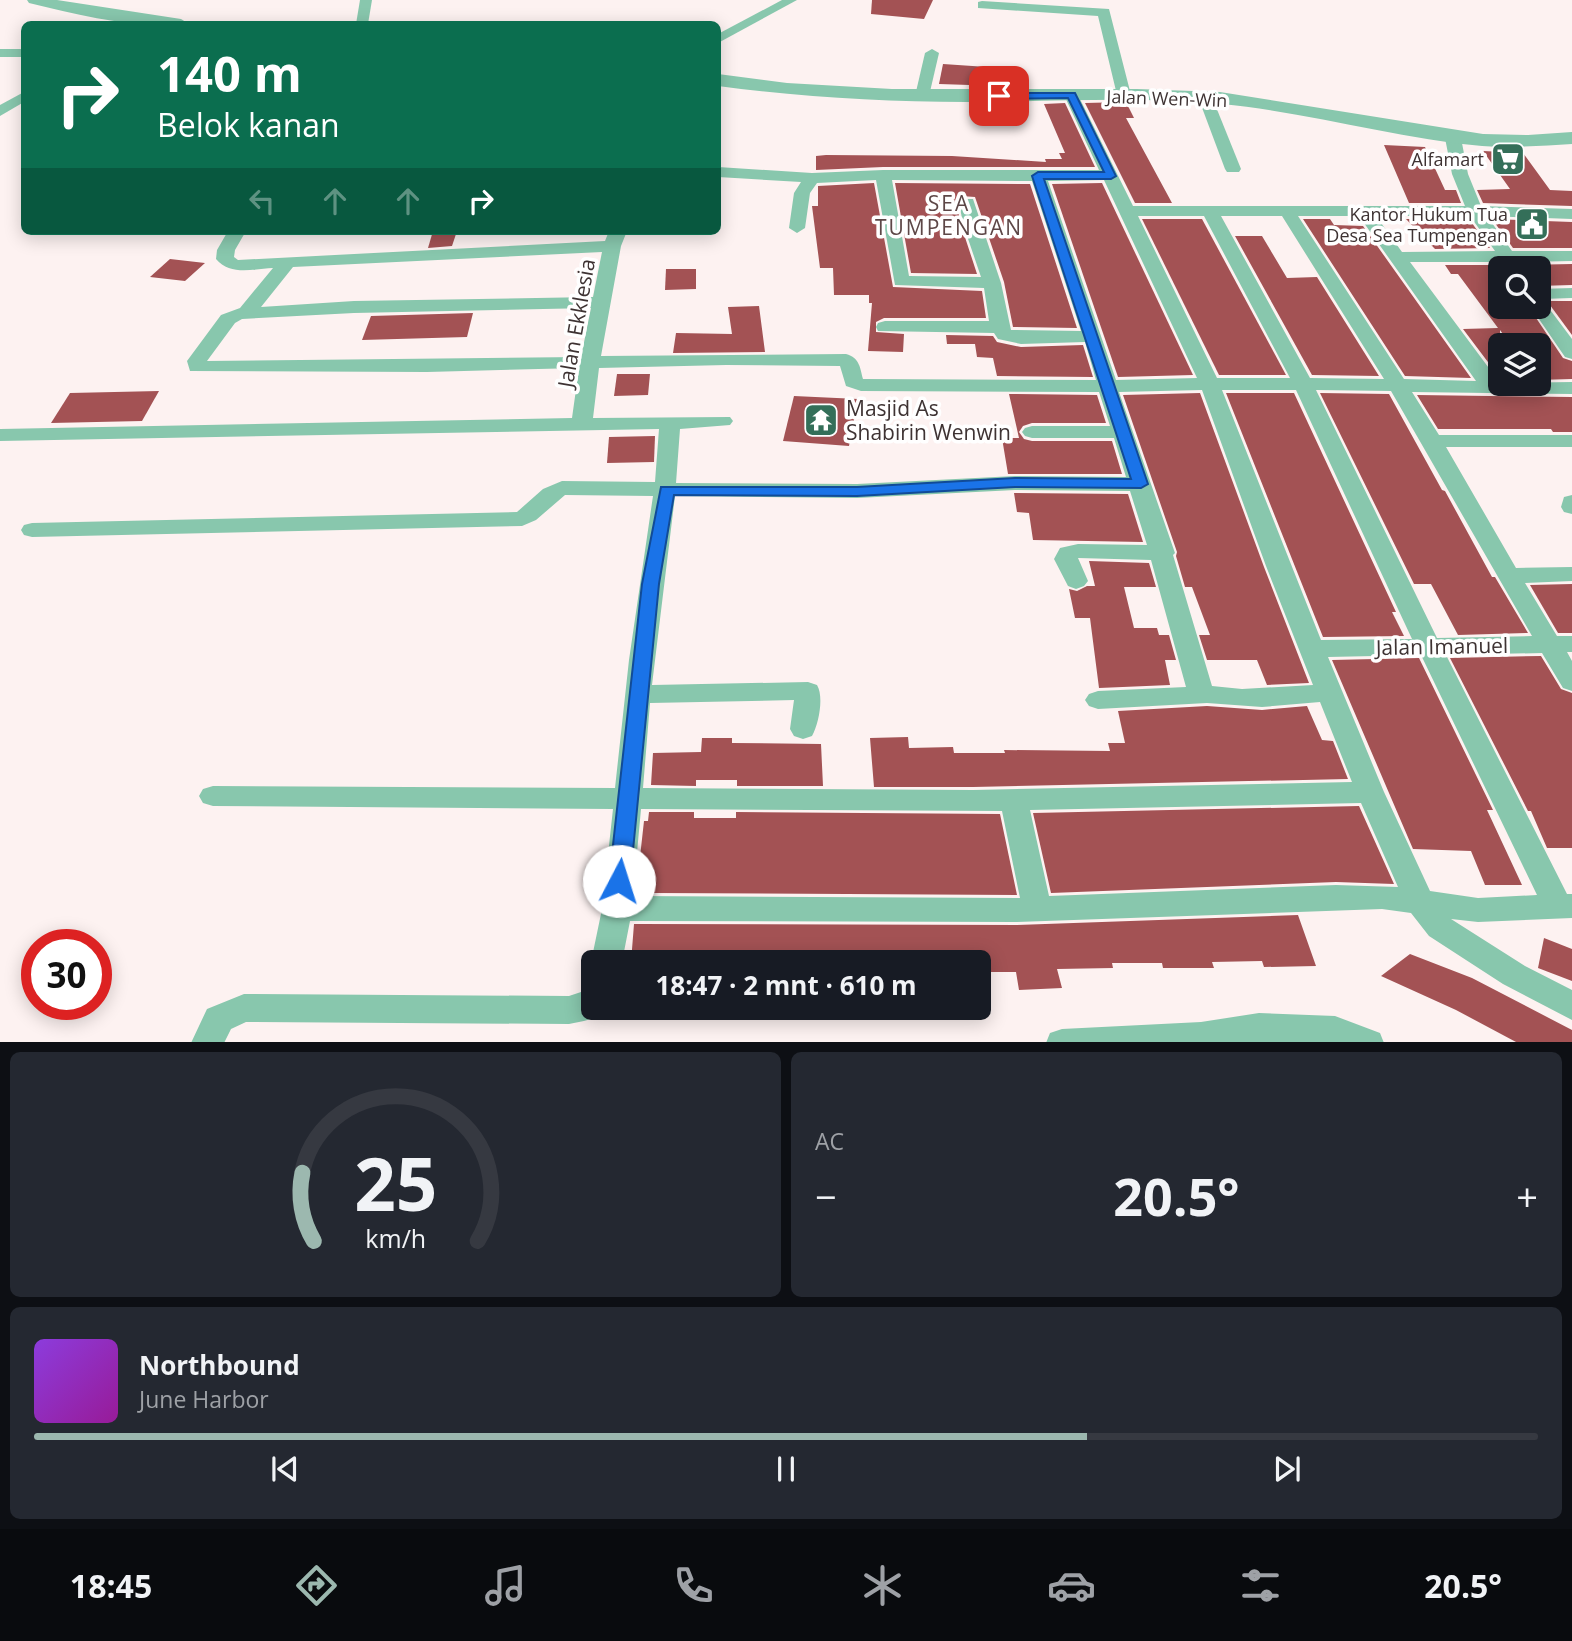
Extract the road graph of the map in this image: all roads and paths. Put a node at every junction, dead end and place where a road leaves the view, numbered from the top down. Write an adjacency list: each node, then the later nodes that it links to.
1 (35, 0): 5 (street)
2 (366, 0): 7 (street)
3 (791, 0): 8 (street)
4 (982, 5): 14 (street)
5 (103, 20): 6 (street)
6 (122, 21)
7 (362, 21)
8 (721, 37)
9 (0, 53): 10 (street)
10 (21, 53)
11 (932, 53): 15 (street)
12 (721, 80): 15 (street, Jalan Wen-Win)
13 (1071, 95): 14 (street, Jalan Wen-Win); 15 (street, Jalan Wen-Win); 25 (street)
14 (1124, 95): 16 (street, Jalan Wen-Win)
15 (922, 96)
16 (1205, 97): 19 (street, Jalan Wen-Win); 21 (street)
17 (21, 98): 18 (street)
18 (0, 112)
19 (1453, 138): 20 (street, Jalan Wen-Win); 32 (street)
20 (1572, 138)
21 (1233, 169)
22 (721, 172): 26 (street)
23 (883, 175): 24 (street); 26 (street); 43 (street)
24 (1038, 176): 25 (street); 52 (street)
25 (1111, 176): 30 (street)
26 (812, 178): 34 (street)
27 (967, 202): 43 (street)
28 (1286, 210): 29 (street); 31 (street); 58 (street)
29 (1363, 210): 32 (street); 39 (street)
30 (1129, 211): 31 (street); 57 (street)
31 (1210, 211): 55 (street)
32 (1475, 211): 33 (street); 37 (street)
33 (1572, 214)
34 (797, 228)
35 (235, 235): 42 (street)
36 (615, 239): 42 (street); 46 (street, Jalan Ekklesia)
37 (1507, 256)
38 (1572, 256): 40 (street)
39 (1400, 257): 41 (street); 56 (street)
40 (1551, 258)
41 (1488, 261)
42 (286, 264): 47 (street)
43 (992, 283): 50 (street)
44 (1572, 293): 45 (street)
45 (1551, 294)
46 (601, 302): 47 (street); 54 (street, Jalan Ekklesia)
47 (246, 313): 54 (street)
48 (1551, 319): 51 (street)
49 (885, 327): 50 (street)
50 (999, 327): 52 (street)
51 (1566, 336): 53 (street)
52 (1092, 337): 59 (street)
53 (1572, 353)
54 (590, 361): 59 (street); 65 (street, Jalan Ekklesia)
55 (1301, 383): 57 (street); 58 (street); 79 (street)
56 (1488, 383)
57 (1210, 384): 59 (street); 80 (street)
58 (1397, 385): 60 (street); 69 (street)
59 (1107, 386): 67 (street)
60 (1488, 387)
61 (1551, 388): 62 (street)
62 (1572, 388)
63 (723, 421): 64 (street)
64 (670, 423): 65 (street); 72 (street)
65 (582, 424): 68 (street)
66 (1032, 432): 67 (street)
67 (1123, 432): 71 (street)
68 (0, 435)
69 (1432, 441): 70 (street); 76 (street)
70 (1572, 442)
71 (1141, 484): 72 (street); 74 (street)
72 (667, 490): 73 (street); 83 (street)
73 (32, 530)
74 (1163, 553): 77 (street); 84 (street)
75 (1572, 573): 76 (street)
76 (1509, 576): 78 (street)
77 (1076, 582)
78 (1560, 644): 79 (street, Jalan Imanuel); 81 (street)
79 (1429, 646): 80 (street, Jalan Imanuel); 92 (street)
80 (1312, 649): 82 (street)
81 (1572, 682)
82 (1331, 692): 84 (street); 87 (street)
83 (638, 694): 86 (street); 89 (street)
84 (1205, 695): 85 (street)
85 (1098, 700)
86 (803, 729)
87 (1370, 792): 90 (street); 91 (street)
88 (213, 796): 89 (street)
89 (626, 798): 90 (street); 93 (street)
90 (1014, 800): 94 (street)
91 (1419, 901): 92 (street); 94 (street); 96 (street)
92 (1565, 907)
93 (617, 909): 94 (street); 95 (street)
94 (1037, 909)
95 (609, 950)
96 (1572, 1006)
97 (581, 1008): 99 (street)
98 (1255, 1035): 100 (street); 101 (street)
99 (207, 1042)
100 (1062, 1042)
101 (1368, 1042)

